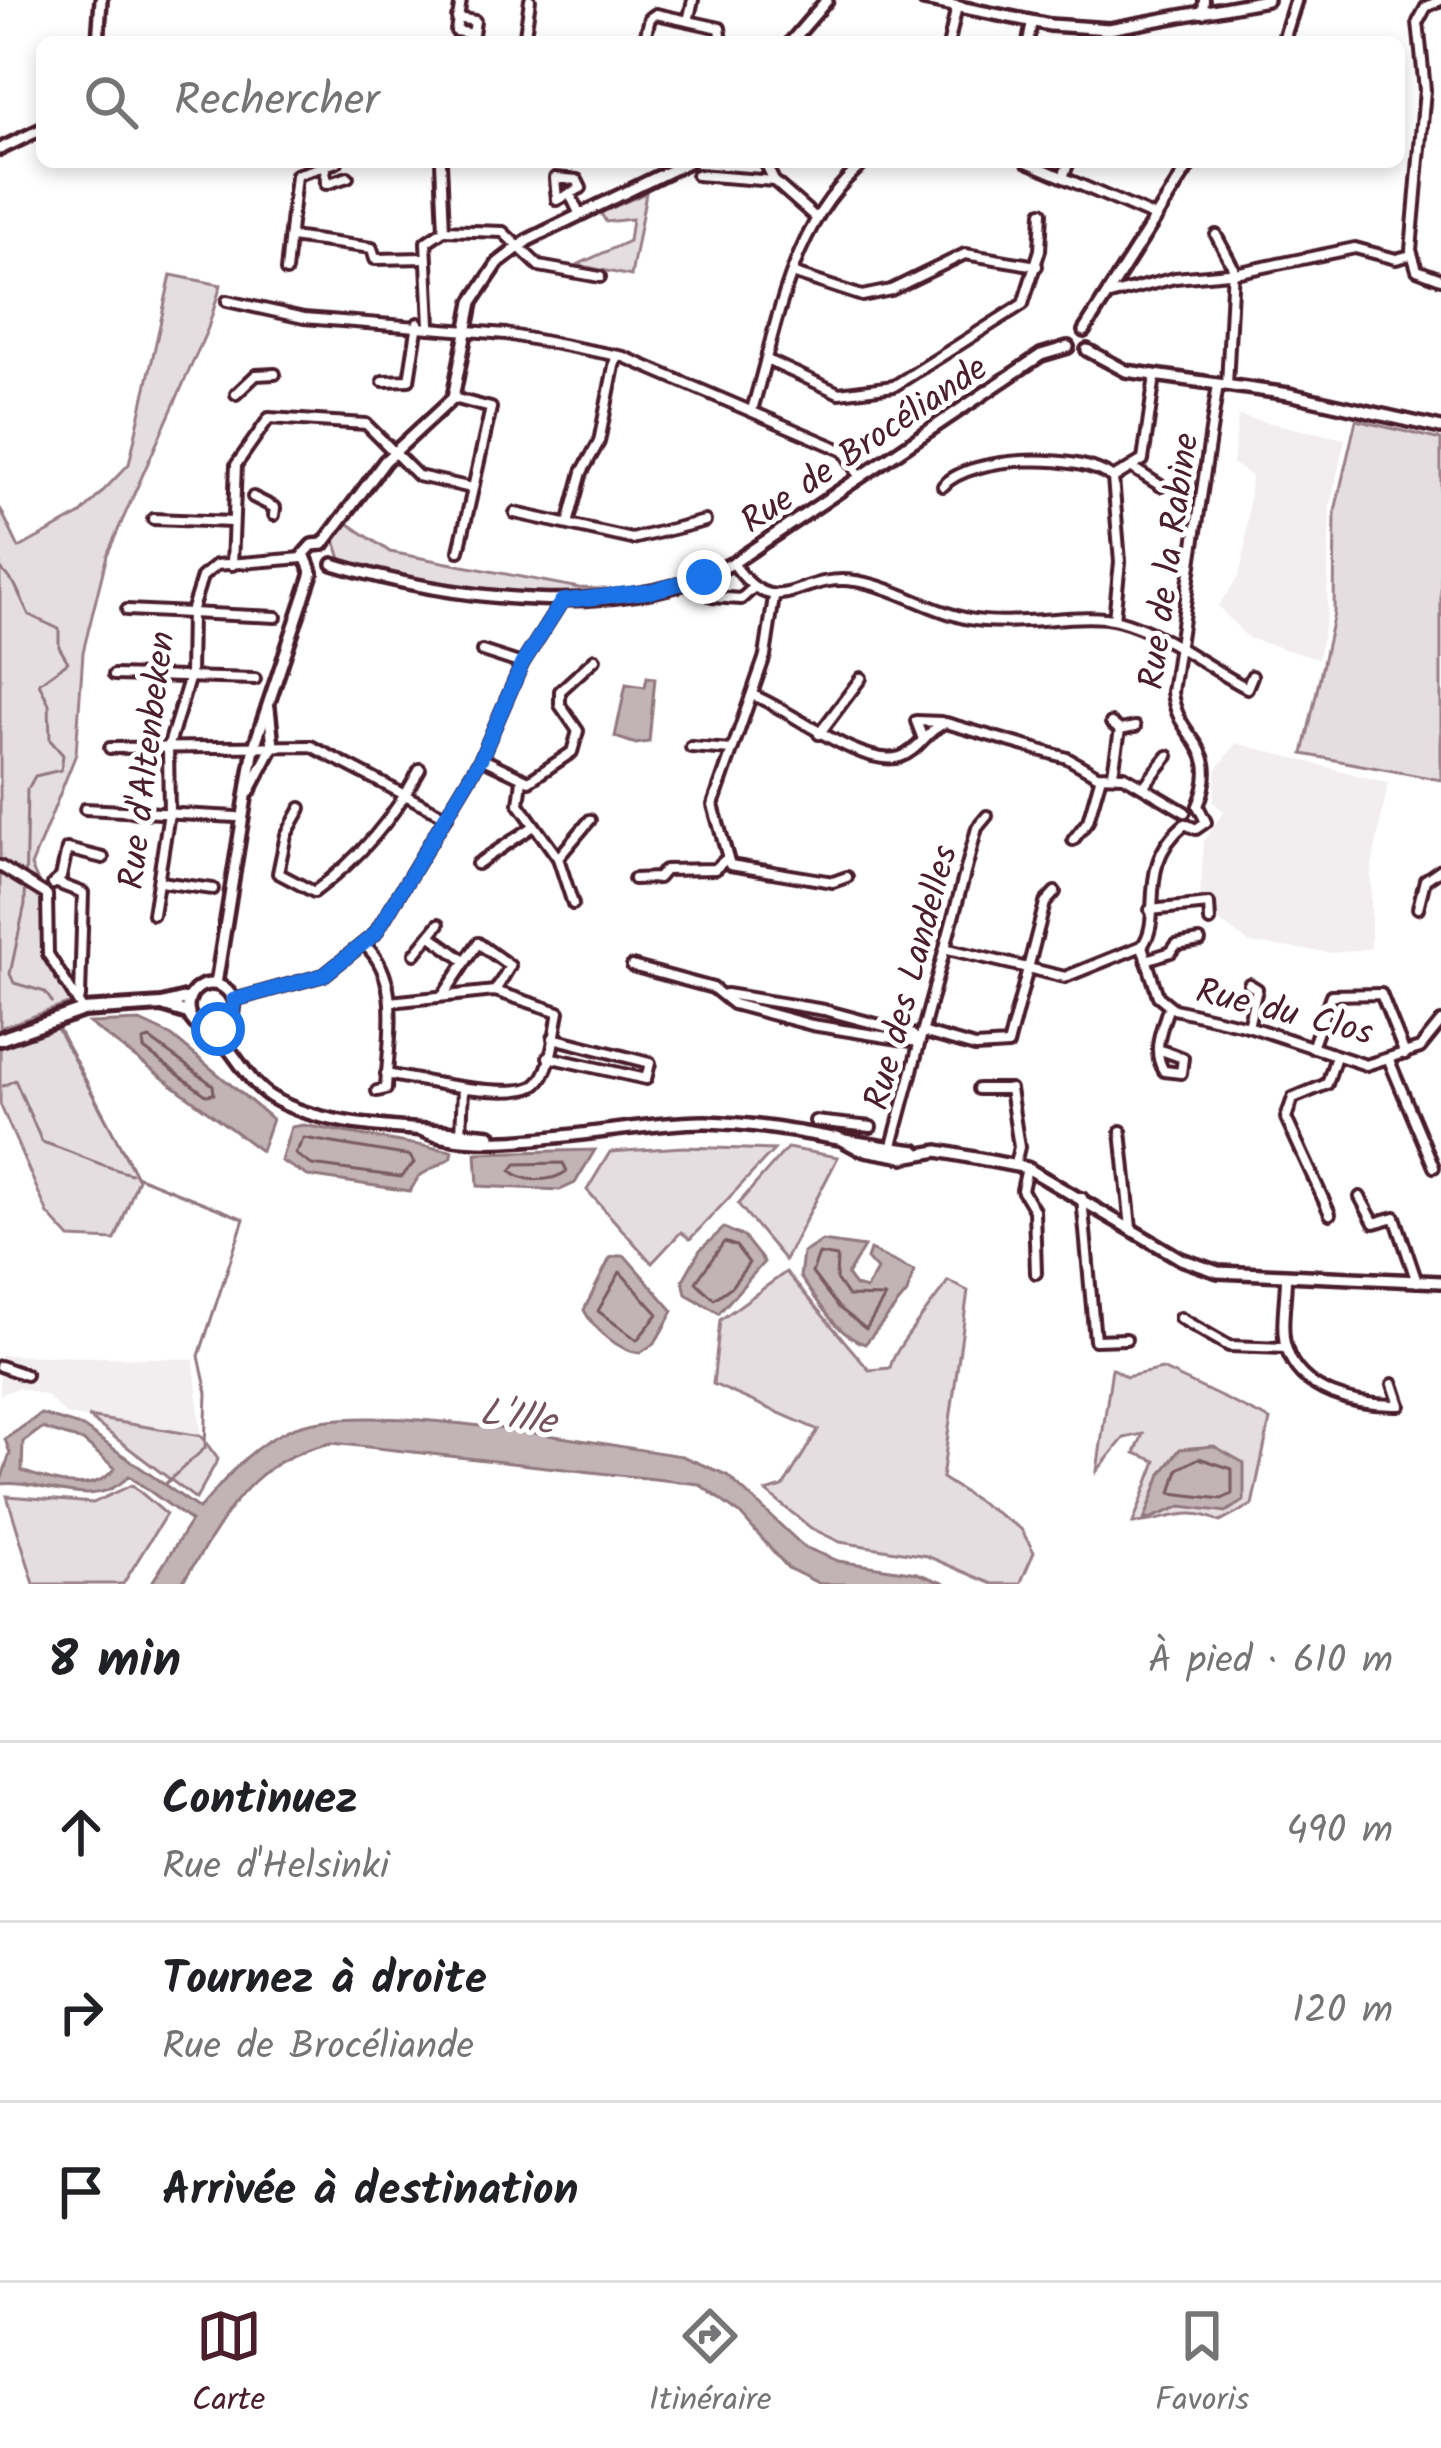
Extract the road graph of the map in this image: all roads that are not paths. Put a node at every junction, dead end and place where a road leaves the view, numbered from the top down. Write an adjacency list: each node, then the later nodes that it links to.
1 (100, 0): 16 (street)
2 (461, 0): 13 (street)
3 (530, 0): 17 (street)
4 (693, 0): 14 (street)
5 (827, 0): 20 (street)
6 (924, 0): 11 (street)
7 (1204, 0): 12 (street)
8 (1267, 0): 12 (street)
9 (1296, 0): 23 (street)
10 (1441, 0): 48 (street)
11 (958, 6): 15 (street); 21 (street)
12 (1203, 13): 15 (street)
13 (458, 18)
14 (688, 21): 18 (street); 19 (street)
15 (1032, 22): 22 (street)
16 (98, 36)
17 (525, 36)
18 (646, 36)
19 (721, 36)
20 (796, 36)
21 (950, 36)
22 (1029, 36)
23 (1285, 36)
24 (36, 132): 25 (street)
25 (0, 149)
26 (319, 168): 46 (street)
27 (325, 168): 36 (street)
28 (441, 168): 44 (street)
29 (676, 168): 41 (street)
30 (768, 168): 38 (street)
31 (861, 168): 43 (street)
32 (1042, 168): 37 (street)
33 (1067, 168): 37 (street)
34 (1187, 168): 42 (street)
35 (697, 176): 38 (street)
36 (348, 177)
37 (1063, 177): 42 (street)
38 (774, 181): 43 (street)
39 (570, 194): 41 (street)
40 (1042, 212): 50 (street)
41 (580, 215): 47 (street)
42 (1154, 217): 56 (street)
43 (816, 218): 53 (street)
44 (444, 230): 47 (street); 49 (street)
45 (1216, 235): 52 (street)
46 (291, 237): 49 (street); 51 (street)
47 (516, 247): 54 (street); 60 (street)
48 (1411, 255): 52 (street); 55 (street)
49 (426, 258): 59 (street)
50 (1037, 266): 53 (street); 65 (street)
51 (286, 272)
52 (1233, 272): 56 (street); 69 (street, Rue de la Rabine)
53 (794, 274): 65 (street)
54 (600, 277)
55 (1441, 279)
56 (1106, 296): 61 (street)
57 (227, 301): 58 (street)
58 (418, 323): 59 (street); 68 (street)
59 (430, 325): 60 (street)
60 (466, 330): 64 (street); 71 (street)
61 (1084, 331): 62 (street); 63 (street)
62 (1068, 346): 63 (street); 76 (street, Rue de Brocéliande)
63 (1087, 350): 67 (street)
64 (616, 356): 72 (street); 87 (street)
65 (767, 360): 72 (street)
66 (275, 374): 70 (street)
67 (1155, 376): 69 (street); 75 (street)
68 (383, 381)
69 (1223, 385): 73 (street); 103 (street, Rue de la Rabine)
70 (236, 394)
71 (453, 398): 74 (street); 80 (street)
72 (752, 410): 76 (street)
73 (1441, 428)
74 (393, 452): 80 (street); 86 (street); 88 (street)
75 (1134, 470): 77 (street); 79 (street)
76 (860, 477): 91 (street, Rue de Brocéliande)
77 (1112, 478): 78 (street); 102 (street)
78 (943, 486)
79 (1161, 486)
80 (472, 488): 89 (street)
81 (253, 497): 83 (street)
82 (515, 513): 87 (street)
83 (274, 515)
84 (153, 519): 86 (street)
85 (705, 521): 87 (street)
86 (233, 522): 93 (street)
87 (568, 524)
88 (323, 544): 90 (street); 92 (street)
89 (458, 551)
90 (303, 558): 93 (street); 94 (street)
91 (733, 563): 95 (street); 98 (street, Rue de Brocéliande)
92 (333, 564): 94 (street); 98 (street, Rue de Brocéliande)
93 (232, 565): 100 (street, Rue d'Altenbeken)
94 (312, 573): 113 (street)
95 (752, 589): 96 (street); 97 (street)
96 (712, 597)
97 (774, 597): 102 (street); 112 (street)
98 (562, 601): 106 (street)
99 (128, 610): 100 (street)
100 (190, 612): 101 (street); 108 (street, Rue d'Altenbeken)
101 (276, 617)
102 (1114, 619): 103 (street)
103 (1178, 646): 109 (street); 135 (street, Rue de la Rabine)
104 (482, 651): 106 (street)
105 (596, 659): 131 (street)
106 (522, 664): 127 (street)
107 (114, 675): 108 (street)
108 (190, 676): 111 (street); 124 (street, Rue d'Altenbeken)
109 (1252, 676)
110 (861, 678): 118 (street)
111 (255, 679)
112 (752, 695): 118 (street); 125 (street)
113 (268, 704): 120 (street); 121 (street)
114 (944, 723): 119 (street); 119 (street); 130 (street)
115 (1111, 723): 117 (street)
116 (1135, 727): 117 (street)
117 (1120, 730): 129 (street)
118 (819, 734): 119 (street)
119 (922, 739)
120 (272, 746): 121 (street); 133 (street); 134 (street)
121 (254, 747): 124 (street); 133 (street)
122 (691, 747): 125 (street)
123 (110, 748): 124 (street)
124 (168, 748): 139 (street, Rue d'Altenbeken)
125 (732, 750): 149 (street)
126 (1168, 756): 132 (street)
127 (481, 758): 131 (street); 142 (street)
128 (420, 769): 134 (street)
129 (1113, 773): 130 (street); 132 (street)
130 (1101, 776): 146 (street)
131 (523, 780): 145 (street)
132 (1144, 786): 138 (street)
133 (249, 792): 176 (street)
134 (407, 795): 137 (street); 142 (street)
135 (1198, 806): 138 (street); 144 (street)
136 (85, 808): 139 (street)
137 (301, 808)
138 (1185, 812): 144 (street)
139 (169, 813): 141 (street); 155 (street, Rue d'Altenbeken)
140 (987, 816): 170 (street, Rue des Landelles)
141 (236, 817)
142 (447, 817): 168 (street)
143 (590, 820): 148 (street)
144 (1185, 824): 162 (street)
145 (534, 826): 148 (street); 150 (street)
146 (1073, 840)
147 (103, 858): 156 (street)
148 (558, 858): 160 (street)
149 (725, 860): 153 (street); 154 (street)
150 (477, 863)
151 (0, 866): 159 (street)
152 (1441, 869): 161 (street)
153 (847, 877)
154 (634, 879)
155 (160, 881): 157 (street); 163 (street, Rue d'Altenbeken)
156 (56, 884): 159 (street); 184 (street)
157 (213, 889)
158 (1055, 892): 175 (street)
159 (47, 895): 184 (street)
160 (573, 904)
161 (1418, 908)
162 (1150, 910): 164 (street); 169 (street)
163 (153, 914)
164 (1210, 921)
165 (439, 924): 166 (street)
166 (430, 936): 171 (street); 173 (street)
167 (1200, 941): 172 (street)
168 (365, 945): 182 (street); 183 (street)
169 (1142, 946): 172 (street, Rue du Clos); 175 (street)
170 (948, 949): 175 (street); 194 (street, Rue des Landelles)
171 (415, 954)
172 (1147, 960): 186 (street, Rue du Clos)
173 (465, 961): 178 (street); 180 (street)
174 (632, 966): 179 (street)
175 (1029, 968): 194 (street)
176 (216, 984): 181 (street); 182 (street)
177 (1249, 984): 192 (street)
178 (495, 992): 180 (street); 195 (street)
179 (726, 994): 187 (street); 190 (street)
180 (443, 996): 183 (street)
181 (189, 998): 185 (main road); 188 (street)
182 (234, 1000): 191 (street)
183 (390, 1001): 204 (street)
184 (81, 1004): 185 (main road); 196 (main road)
185 (162, 1005): 188 (main road)
186 (1168, 1006): 192 (street, Rue du Clos); 198 (street)
187 (824, 1010): 190 (street); 194 (street)
188 (188, 1013): 193 (street)
189 (1441, 1022): 200 (street, Rue du Clos)
190 (822, 1023): 194 (street)
191 (226, 1025): 193 (street); 199 (street)
192 (1248, 1026): 197 (street, Rue du Clos)
193 (208, 1030): 199 (street)
194 (920, 1037): 214 (street, Rue des Landelles)
195 (553, 1038): 202 (street); 202 (street)
196 (0, 1040)
197 (1312, 1048): 200 (street); 201 (street, Rue du Clos)
198 (1158, 1049)
199 (228, 1052): 212 (street)
200 (1406, 1054): 203 (street, Rue du Clos)
201 (1336, 1056): 203 (street, Rue du Clos); 219 (street)
202 (548, 1057): 205 (street)
203 (1389, 1060): 216 (street)
204 (386, 1074): 205 (street); 207 (street)
205 (463, 1088): 212 (street)
206 (978, 1089): 215 (street)
207 (377, 1090)
208 (815, 1121): 209 (street)
209 (837, 1124): 210 (street); 213 (street)
210 (871, 1127)
211 (1121, 1131): 220 (street)
212 (460, 1137): 213 (street)
213 (837, 1137): 214 (street)
214 (890, 1151): 215 (street)
215 (1021, 1166): 218 (street); 221 (street)
216 (1434, 1167)
217 (1360, 1197): 223 (street)
218 (1082, 1198): 220 (street); 226 (street)
219 (1330, 1214)
220 (1132, 1228): 222 (street)
221 (1036, 1273)
222 (1286, 1278): 223 (street); 227 (street)
223 (1417, 1282): 224 (street)
224 (1441, 1282)
225 (1180, 1318): 227 (street)
226 (1126, 1339)
227 (1286, 1348): 230 (street)
228 (0, 1366): 229 (street)
229 (26, 1375)
230 (1393, 1384)

